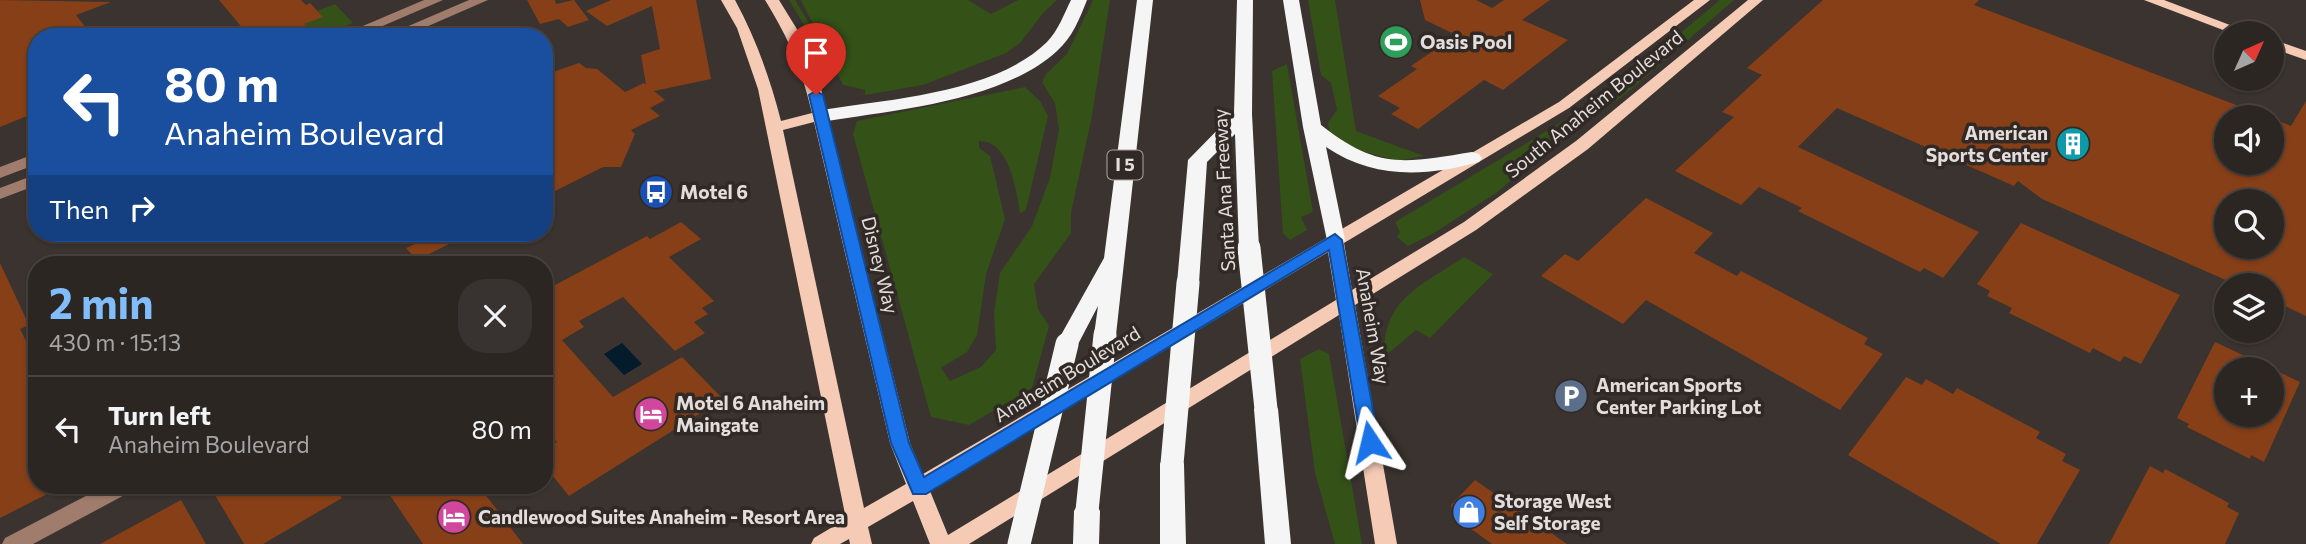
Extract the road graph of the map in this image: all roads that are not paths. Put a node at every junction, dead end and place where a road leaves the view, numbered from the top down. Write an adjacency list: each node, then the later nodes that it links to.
1 (436, 0): 13 (street)
2 (481, 0): 14 (street)
3 (728, 0): 19 (main road)
4 (772, 0): 18 (main road, Disney Way)
5 (1079, 0): 18 (highway)
6 (1145, 0): 27 (highway, I 5)
7 (1245, 0): 17 (highway, Santa Ana Freeway)
8 (1290, 0): 20 (highway)
9 (1703, 0): 21 (main road, South Anaheim Boulevard)
10 (1756, 0): 28 (main road, South Anaheim Boulevard)
11 (2151, 0): 12 (main road)
12 (2214, 22)
13 (366, 28)
14 (412, 28)
15 (2284, 47): 16 (main road)
16 (2306, 55)
17 (1243, 114): 38 (highway, bridge); 39 (highway, Santa Ana Freeway, bridge)
18 (821, 116): 19 (main road); 29 (main road, Disney Way)
19 (774, 127): 31 (main road)
20 (1311, 127): 21 (highway); 26 (highway)
21 (1472, 158): 26 (main road, South Anaheim Boulevard)
22 (28, 162): 23 (street)
23 (0, 173)
24 (28, 183): 25 (street)
25 (0, 194)
26 (1335, 240): 28 (main road, Anaheim Way); 29 (main road, Anaheim Boulevard)
27 (1115, 253): 36 (highway, bridge); 37 (highway, I 5, bridge)
28 (1347, 302): 35 (main road); 40 (main road, Anaheim Way)
29 (920, 489): 31 (main road, Anaheim Boulevard); 34 (main road, Disney Way)
30 (108, 494): 32 (street)
31 (859, 534): 33 (main road, Anaheim Boulevard)
32 (13, 544)
33 (821, 544)
34 (941, 544)
35 (951, 544)
36 (1019, 544)
37 (1086, 544)
38 (1173, 544)
39 (1278, 544)
40 (1386, 544)

